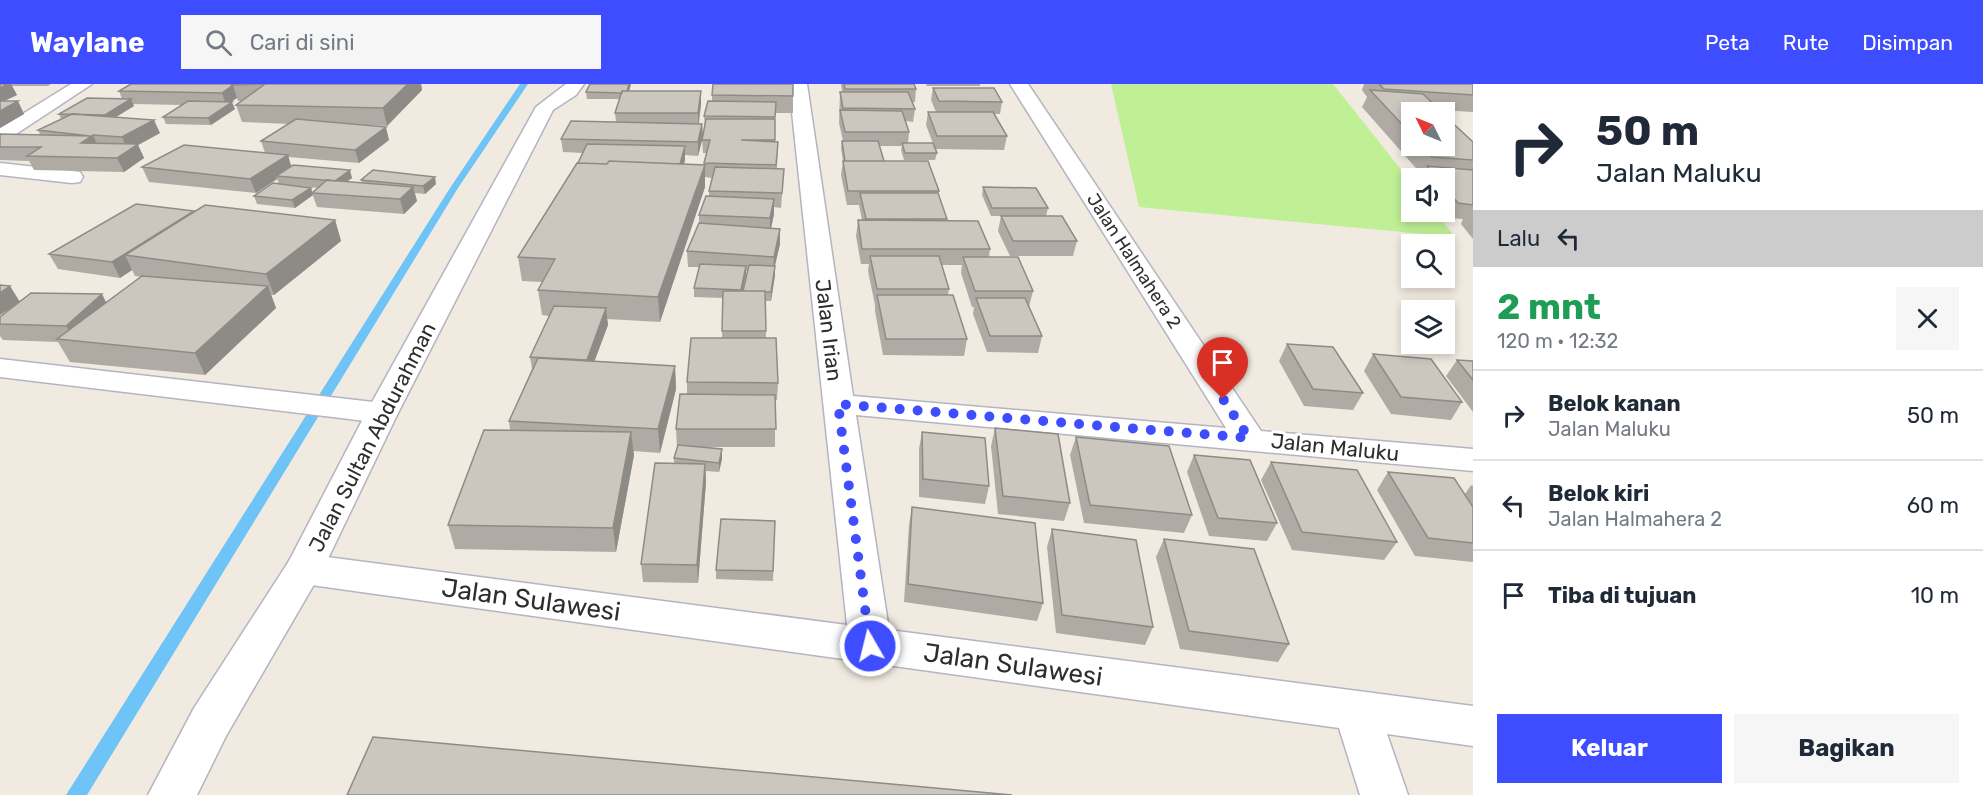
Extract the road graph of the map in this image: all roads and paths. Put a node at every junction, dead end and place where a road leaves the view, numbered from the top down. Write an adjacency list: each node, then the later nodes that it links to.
1 (83, 84): 6 (street)
2 (575, 84): 5 (street, Jalan Sultan Abdurahman)
3 (798, 84): 10 (street, Jalan Irian)
4 (1019, 84): 12 (street, Jalan Halmahera 2)
5 (545, 96): 11 (street, Jalan Sultan Abdurahman)
6 (0, 136)
7 (0, 169): 8 (street)
8 (72, 177)
9 (0, 368): 11 (street)
10 (838, 404): 12 (street, Jalan Maluku); 15 (street, Jalan Irian)
11 (382, 413): 14 (street, Jalan Sultan Abdurahman)
12 (1249, 438): 13 (street, Jalan Maluku)
13 (1473, 460)
14 (304, 569): 15 (street, Jalan Sulawesi); 18 (street, Jalan Sultan Abdurahman)
15 (870, 646): 16 (street, Jalan Sulawesi)
16 (1356, 711): 17 (street, Jalan Sulawesi); 19 (street)
17 (1473, 726)
18 (172, 795)
19 (1384, 795)

